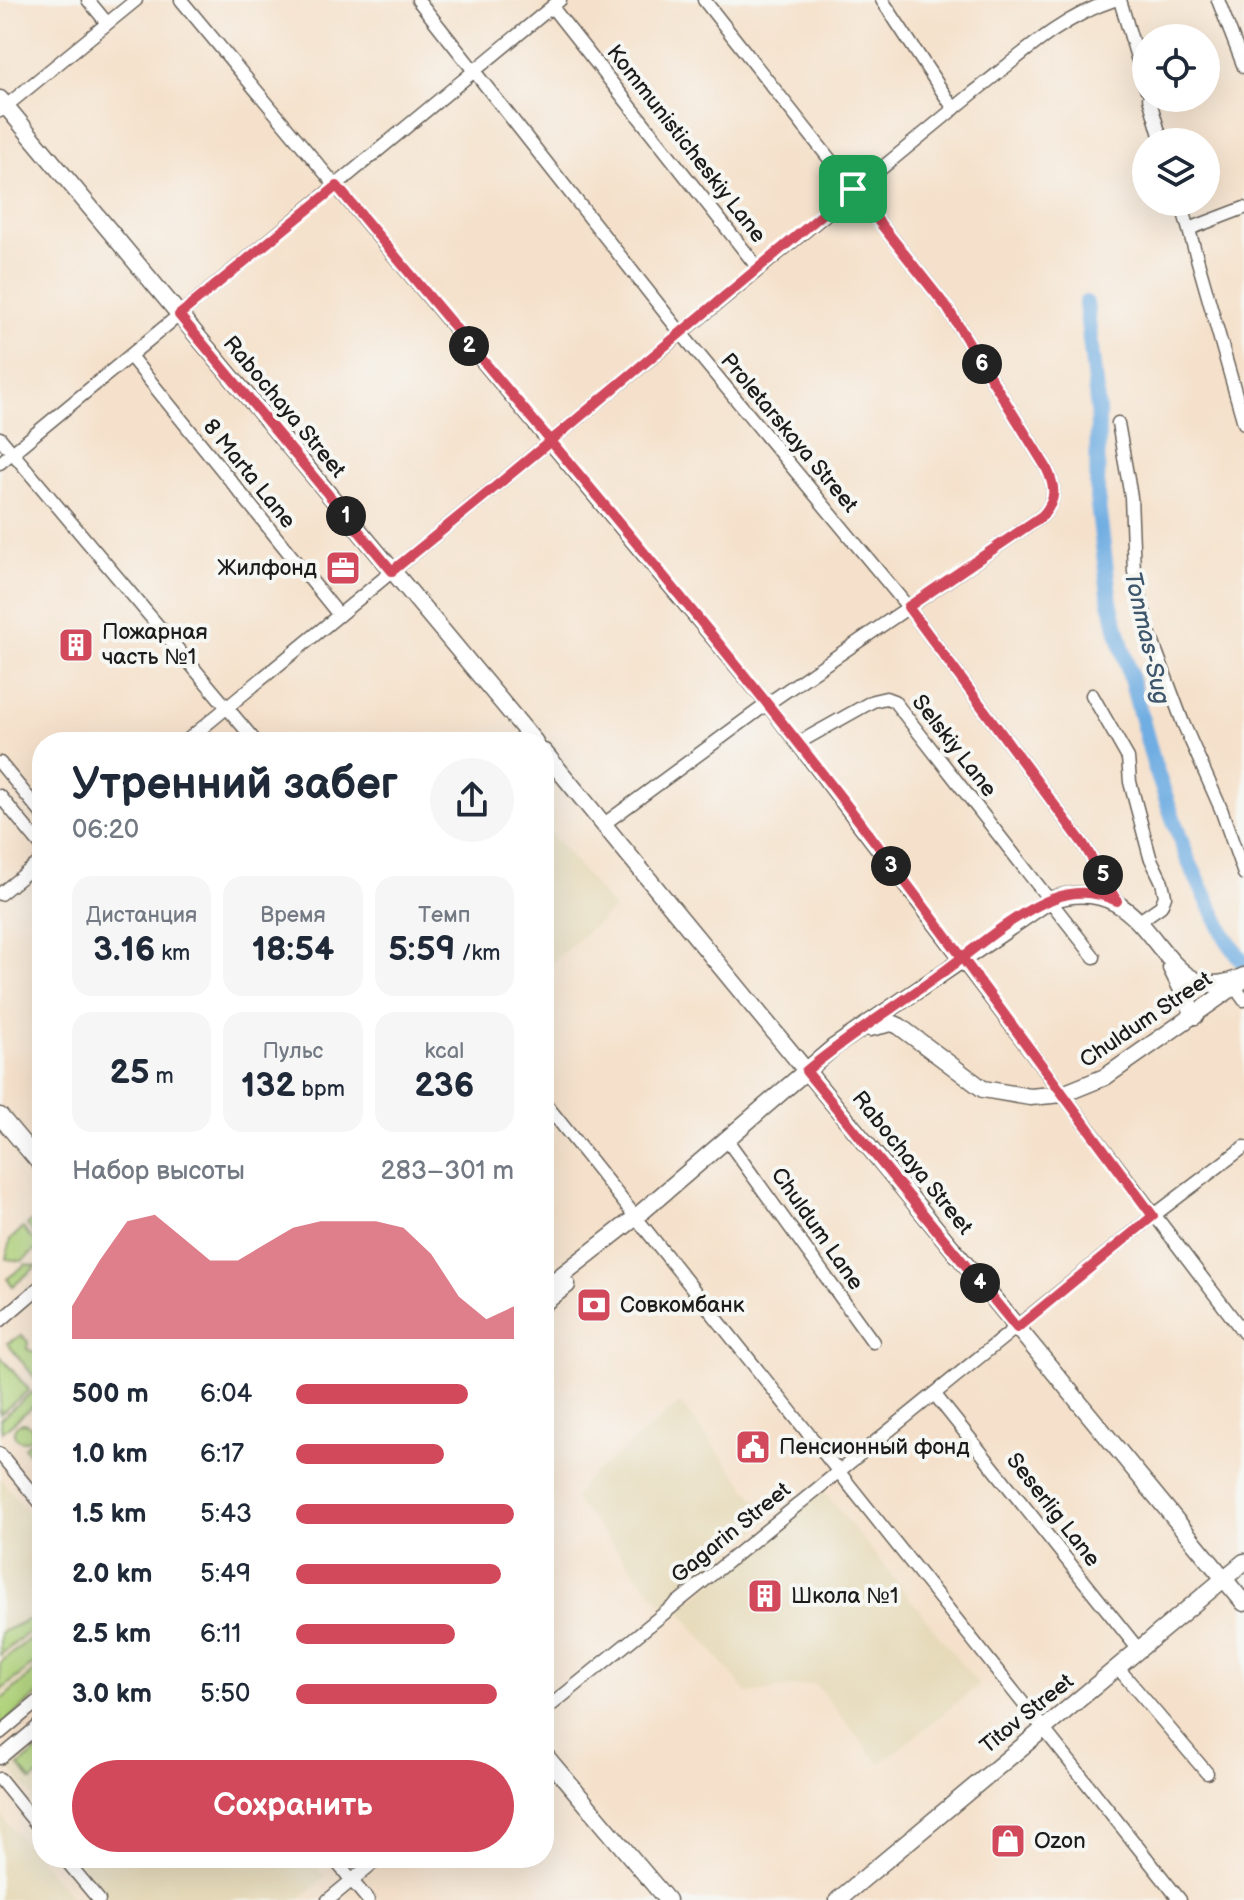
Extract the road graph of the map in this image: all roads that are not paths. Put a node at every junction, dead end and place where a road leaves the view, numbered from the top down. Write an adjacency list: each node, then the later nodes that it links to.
1 (88, 0): 10 (street)
2 (136, 0): 10 (street)
3 (181, 0): 16 (street)
4 (704, 0): 17 (street)
5 (882, 0): 15 (street)
6 (1117, 0): 11 (street); 15 (street)
7 (1218, 0): 12 (street)
8 (426, 3): 13 (street, Proletarskaya Street)
9 (556, 4): 13 (street); 21 (street, Kommunisticheskiy Lane)
10 (107, 23): 14 (street)
11 (1132, 46)
12 (1244, 67)
13 (474, 72): 16 (street); 23 (street, Proletarskaya Street)
14 (2, 106): 22 (main road, Rabochaya Street)
15 (954, 109): 17 (street)
16 (337, 186): 22 (street); 28 (street)
17 (853, 189): 21 (street); 32 (street)
18 (1244, 208): 20 (street)
19 (1185, 216): 20 (street)
20 (1189, 229): 26 (street)
21 (758, 268): 23 (street)
22 (179, 315): 24 (street); 31 (main road, Rabochaya Street)
23 (681, 333): 28 (street); 32 (street, Proletarskaya Street)
24 (130, 356): 29 (street); 33 (street, 8 Marta Lane)
25 (1118, 423): 48 (street)
26 (1244, 423)
27 (0, 438): 29 (street)
28 (549, 442): 31 (street); 35 (street)
29 (13, 453): 30 (street); 36 (street)
30 (0, 463)
31 (392, 571): 33 (street); 39 (main road, Rabochaya Street)
32 (908, 607): 35 (street); 51 (street, Proletarskaya Street)
33 (339, 615): 36 (street)
34 (1092, 695): 52 (street)
35 (767, 704): 40 (street); 45 (street)
36 (227, 708): 37 (street); 38 (street)
37 (197, 732)
38 (247, 732)
39 (527, 732)
40 (798, 743): 50 (street, Selskiy Lane); 55 (street)
41 (0, 763): 44 (street)
42 (554, 764): 45 (main road, Rabochaya Street)
43 (0, 796): 46 (street)
44 (32, 802)
45 (604, 824): 61 (main road, Rabochaya Street)
46 (32, 835)
47 (32, 868): 49 (street)
48 (1244, 874)
49 (0, 894)
50 (1050, 900): 51 (main road); 54 (street); 55 (main road)
51 (1117, 901): 52 (main road, Chuldum Street)
52 (1138, 922): 53 (main road, Chuldum Street)
53 (1160, 949): 56 (main road, Chuldum Street); 58 (main road)
54 (1094, 957)
55 (961, 959): 57 (main road); 62 (street)
56 (1242, 986): 58 (main road, Chuldum Street)
57 (899, 1004): 59 (main road); 60 (main road)
58 (1195, 1016): 62 (main road, Chuldum Street)
59 (899, 1026): 60 (main road); 62 (main road, Chuldum Street)
60 (853, 1034): 61 (main road)
61 (806, 1071): 65 (main road); 74 (main road, Rabochaya Street)
62 (1063, 1094): 68 (street)
63 (554, 1114): 69 (street)
64 (0, 1116): 67 (main road)
65 (727, 1140): 69 (main road); 76 (street, Chuldum Lane)
66 (1244, 1147): 68 (street, Gagarin Street)
67 (32, 1154)
68 (1153, 1216): 74 (street, Gagarin Street); 75 (street)
69 (636, 1217): 70 (main road); 72 (main road); 79 (street)
70 (554, 1281)
71 (32, 1294): 73 (street)
72 (554, 1295)
73 (0, 1321)
74 (1017, 1328): 77 (street, Gagarin Street); 82 (main road, Rabochaya Street)
75 (1244, 1333)
76 (873, 1342)
77 (936, 1396): 79 (street, Gagarin Street); 84 (street, Seserlig Lane)
78 (0, 1454): 80 (street)
79 (839, 1473): 86 (street, Gagarin Street); 88 (street)
80 (32, 1493)
81 (1244, 1562): 82 (main road, Titov Street)
82 (1224, 1579): 83 (main road, Rabochaya Street); 84 (main road, Titov Street)
83 (1244, 1603)
84 (1139, 1650): 85 (main road, Titov Street)
85 (1118, 1668): 88 (main road, Titov Street); 93 (street)
86 (554, 1703)
87 (32, 1706): 90 (street)
88 (1043, 1729): 104 (main road, Titov Street); 105 (street)
89 (32, 1731): 91 (street)
90 (0, 1733)
91 (0, 1758)
92 (554, 1766): 103 (main road)
93 (1207, 1773)
94 (0, 1779): 95 (street)
95 (32, 1819)
96 (72, 1868): 100 (street)
97 (341, 1868): 99 (street)
98 (367, 1868): 99 (street)
99 (351, 1881): 101 (street); 102 (street)
100 (99, 1900)
101 (328, 1900)
102 (368, 1900)
103 (667, 1900)
104 (838, 1900)
105 (1180, 1900)

